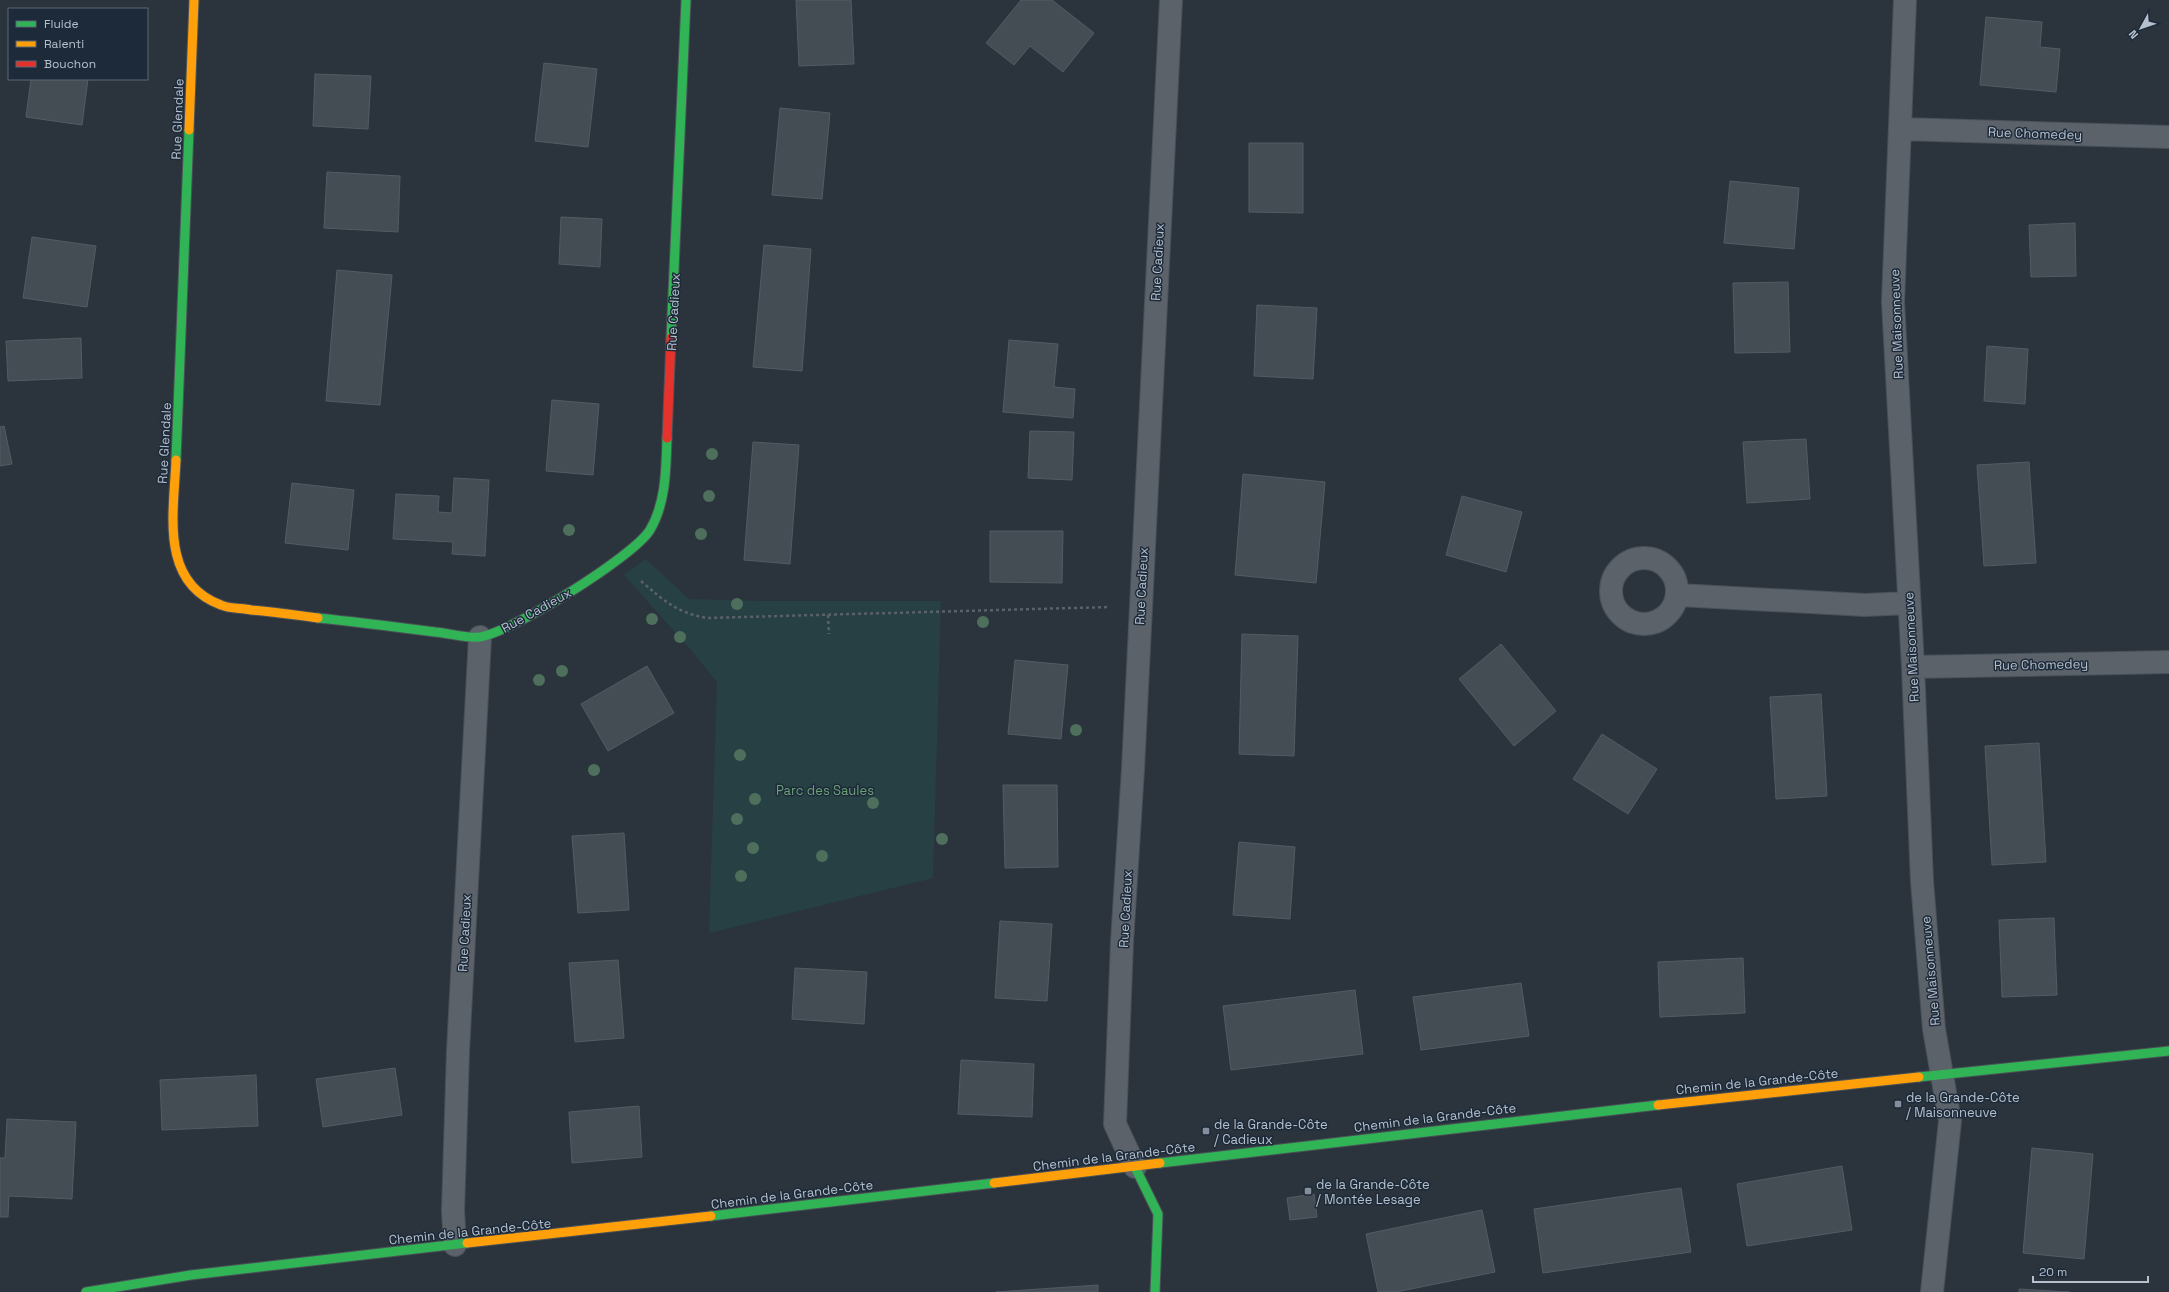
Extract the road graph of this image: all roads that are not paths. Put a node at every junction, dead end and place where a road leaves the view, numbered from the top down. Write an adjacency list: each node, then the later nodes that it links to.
1 (194, 0): 9 (main road, Rue Glendale)
2 (686, 0): 9 (main road, Rue Cadieux)
3 (1171, 0): 14 (street, Rue Cadieux)
4 (1905, 0): 5 (street, Rue Maisonneuve)
5 (1901, 129): 6 (street, Rue Chomedey); 8 (street, Rue Maisonneuve)
6 (2169, 137)
7 (1678, 595): 8 (street)
8 (1909, 603): 11 (street, Rue Maisonneuve)
9 (480, 637): 15 (street, Rue Cadieux)
10 (2169, 662): 11 (street, Rue Chomedey)
11 (1913, 667): 13 (street, Rue Maisonneuve)
12 (2169, 1051): 13 (main road, Chemin de la Grande-Côte)
13 (1943, 1074): 14 (main road, Chemin de la Grande-Côte); 18 (street, Rue Maisonneuve)
14 (1135, 1167): 15 (main road, Chemin de la Grande-Côte); 17 (main road)
15 (455, 1245): 16 (main road, Chemin de la Grande-Côte)
16 (86, 1292)
17 (1156, 1292)
18 (1932, 1292)

